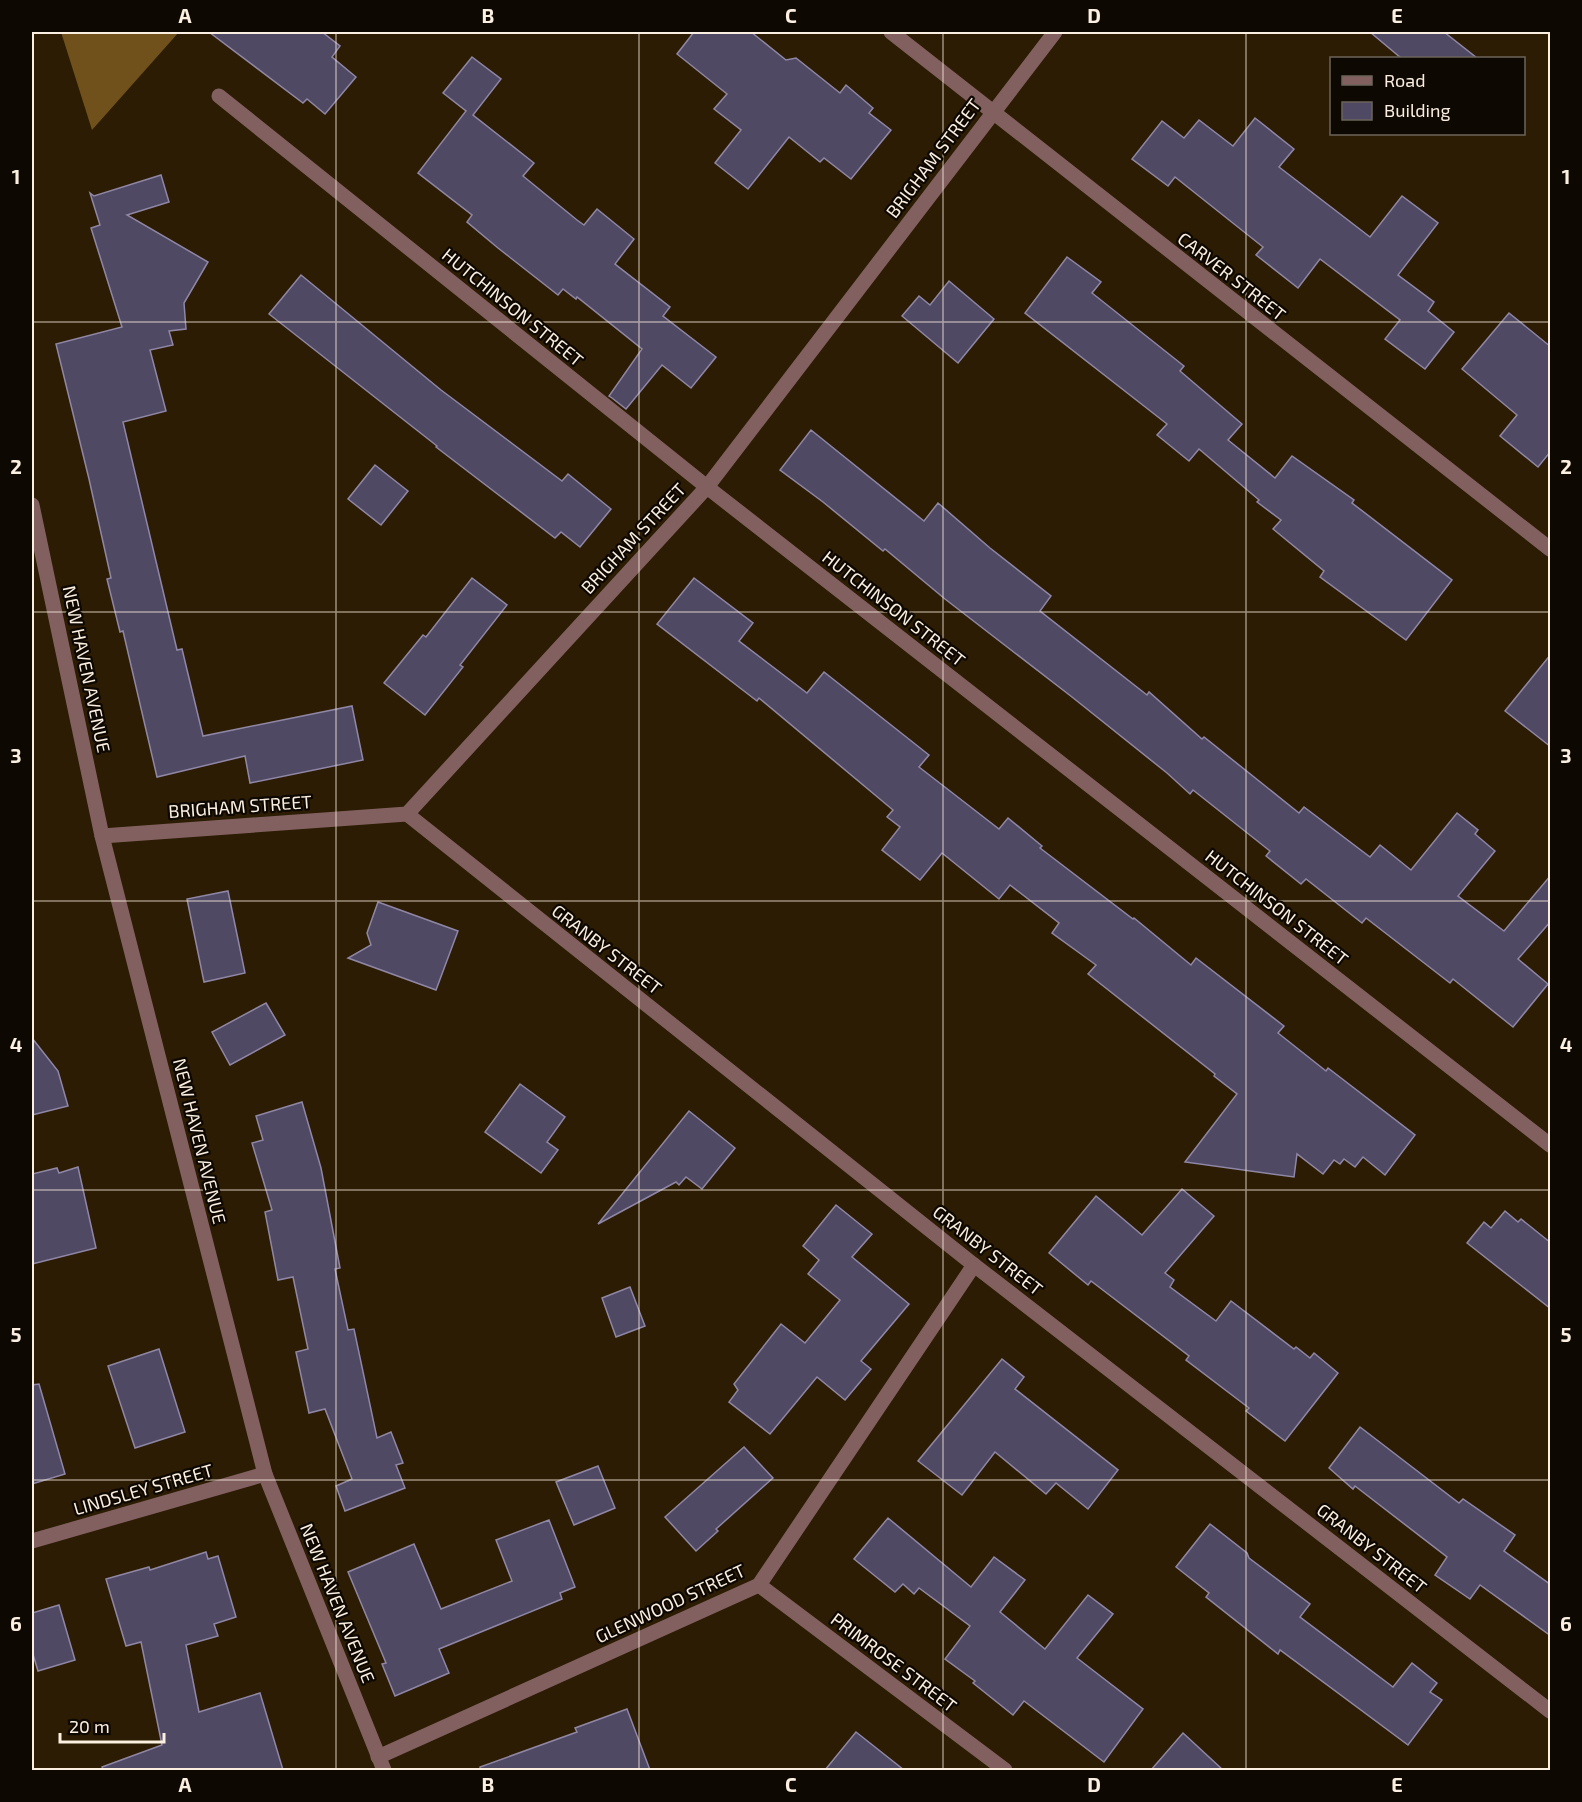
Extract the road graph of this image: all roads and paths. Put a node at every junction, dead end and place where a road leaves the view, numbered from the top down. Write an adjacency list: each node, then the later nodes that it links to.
1 (891, 32): 4 (street, CARVER STREET)
2 (1055, 32): 4 (street, BRIGHAM STREET)
3 (219, 96): 5 (street, HUTCHINSON STREET)
4 (992, 113): 5 (street, BRIGHAM STREET); 7 (street, CARVER STREET)
5 (707, 487): 8 (street, BRIGHAM STREET); 10 (street, HUTCHINSON STREET)
6 (32, 505): 9 (street, NEW HAVEN AVENUE)
7 (1551, 549)
8 (407, 814): 9 (street, BRIGHAM STREET); 11 (street, GRANBY STREET)
9 (102, 836): 12 (street, NEW HAVEN AVENUE)
10 (1551, 1145)
11 (974, 1265): 14 (street, GLENWOOD STREET); 15 (street, GRANBY STREET)
12 (265, 1474): 13 (street, LINDSLEY STREET); 16 (street, NEW HAVEN AVENUE)
13 (32, 1541)
14 (759, 1585): 16 (street, GLENWOOD STREET); 17 (street, PRIMROSE STREET)
15 (1551, 1711)
16 (381, 1764)
17 (1005, 1770)

